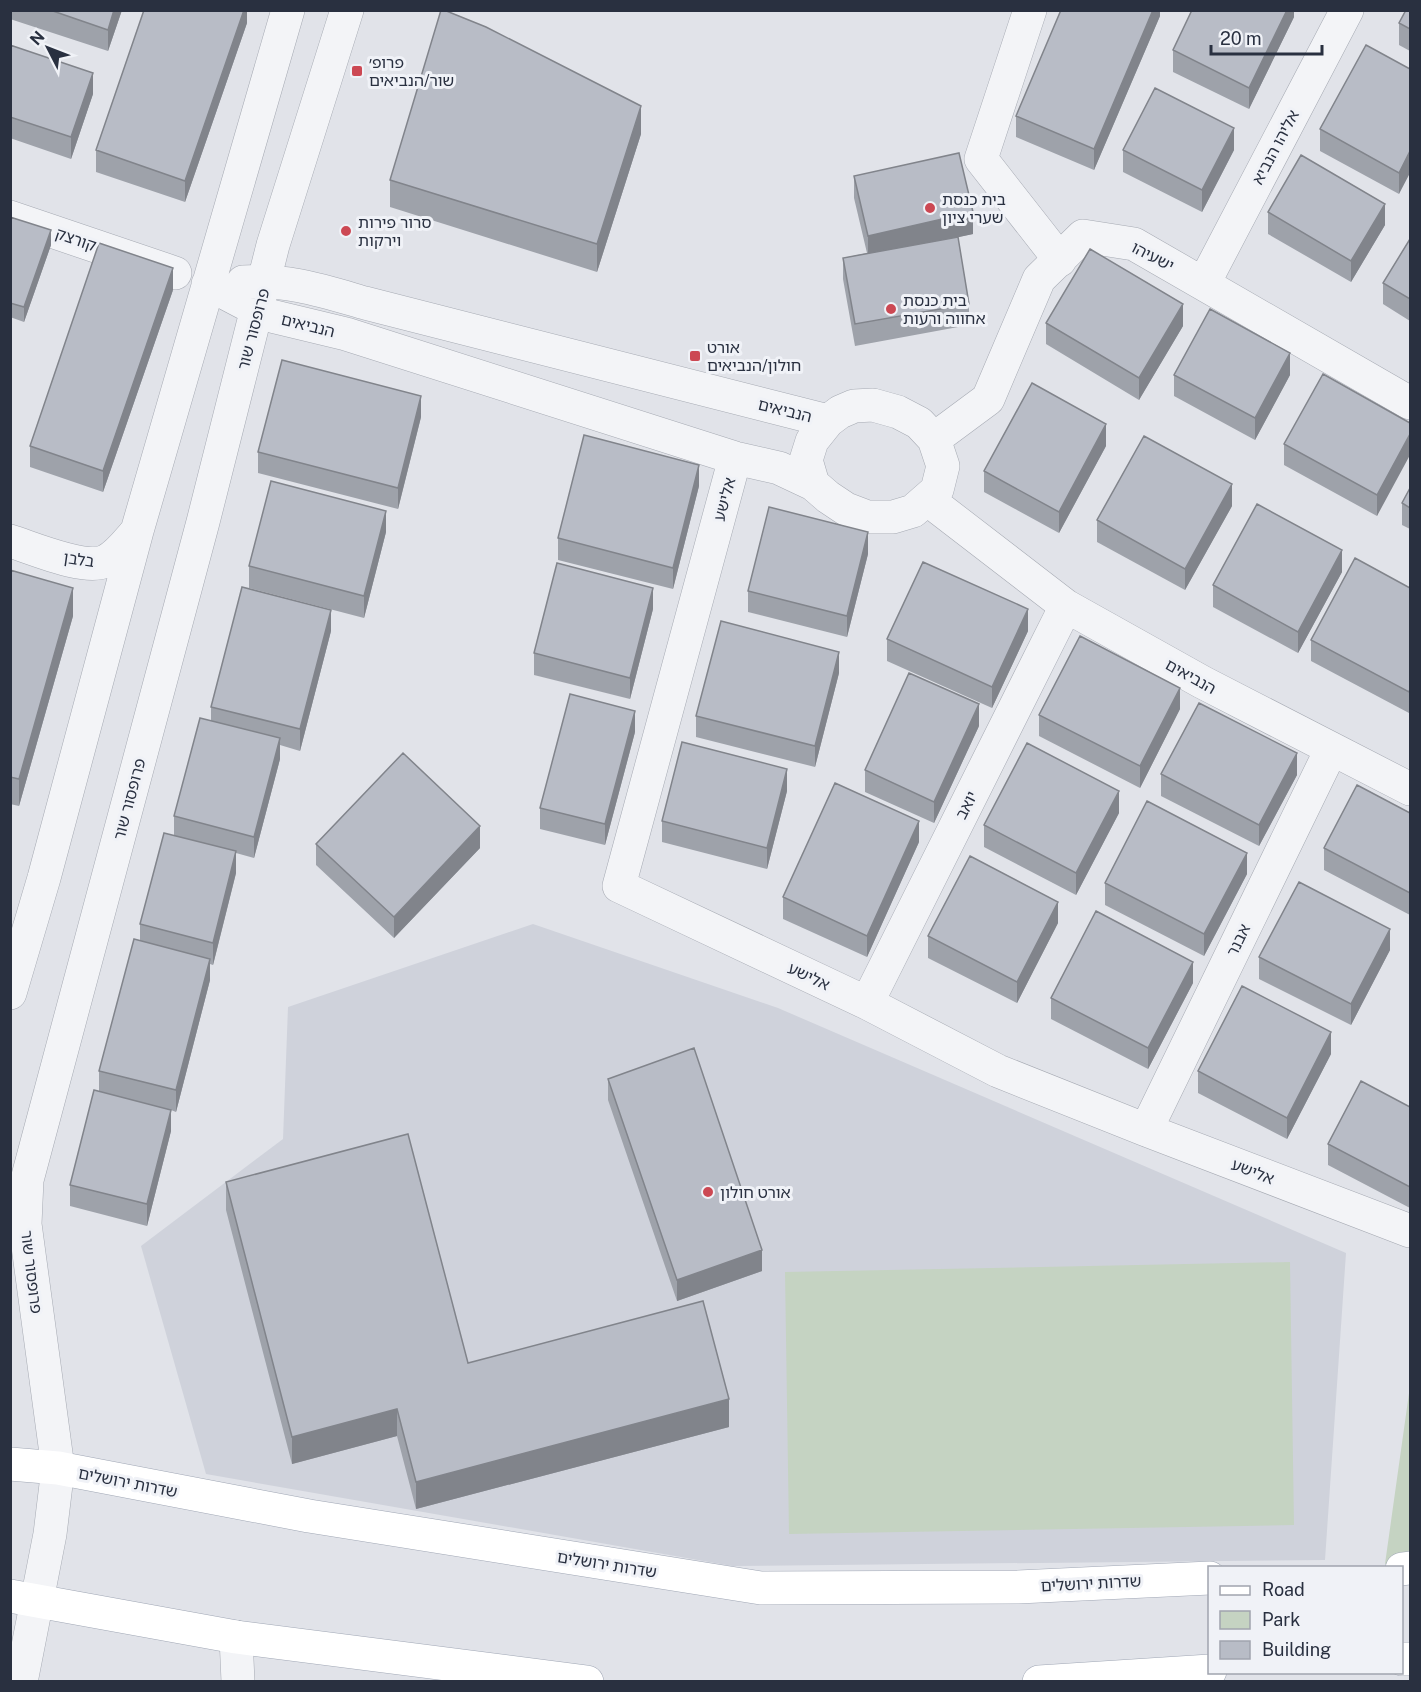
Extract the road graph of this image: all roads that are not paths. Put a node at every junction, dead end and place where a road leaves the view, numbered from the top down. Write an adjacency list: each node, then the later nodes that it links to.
1 (288, 10): 9 (street)
2 (347, 10): 6 (street, פרופסור שור)
3 (1030, 10): 7 (street)
4 (1347, 10): 10 (street, אליהו הנביא)
5 (10, 216): 8 (street, קורצק)
6 (273, 245): 11 (street); 12 (street, פרופסור שור)
7 (1060, 260): 10 (street, ישעיהו); 15 (street, ישעיהו)
8 (175, 273)
9 (208, 284): 12 (street, הנביאים); 19 (street)
10 (1203, 284): 13 (street, ישעיהו)
11 (318, 290): 12 (street, הנביאים); 14 (street, הנביאים)
12 (261, 296): 16 (street, הנביאים); 29 (street, פרופסור שור)
13 (1410, 402)
14 (828, 421): 15 (street); 17 (street)
15 (934, 439): 18 (street)
16 (735, 458): 17 (street, הנביאים); 25 (street, אלישע)
17 (813, 484): 18 (street)
18 (927, 499): 21 (street, הנביאים)
19 (137, 531): 20 (street, בלבן); 24 (street)
20 (10, 541)
21 (1066, 606): 22 (street, הנביאים); 25 (street, יואב)
22 (1331, 750): 23 (street, הנביאים); 26 (street, אבנר)
23 (1410, 789)
24 (10, 993)
25 (867, 1003): 26 (street, אלישע)
26 (1146, 1130): 27 (street, אלישע)
27 (1410, 1231)
28 (10, 1464): 29 (main road, שדרות ירושלים)
29 (58, 1468): 30 (main road, שדרות ירושלים); 31 (street, פרופסור שור)
30 (1208, 1578)
31 (24, 1598): 32 (main road); 34 (street, פרופסור שור)
32 (236, 1637): 35 (street); 36 (main road)
33 (1208, 1671): 37 (main road)
34 (21, 1682)
35 (238, 1682)
36 (587, 1682)
37 (1039, 1682)

